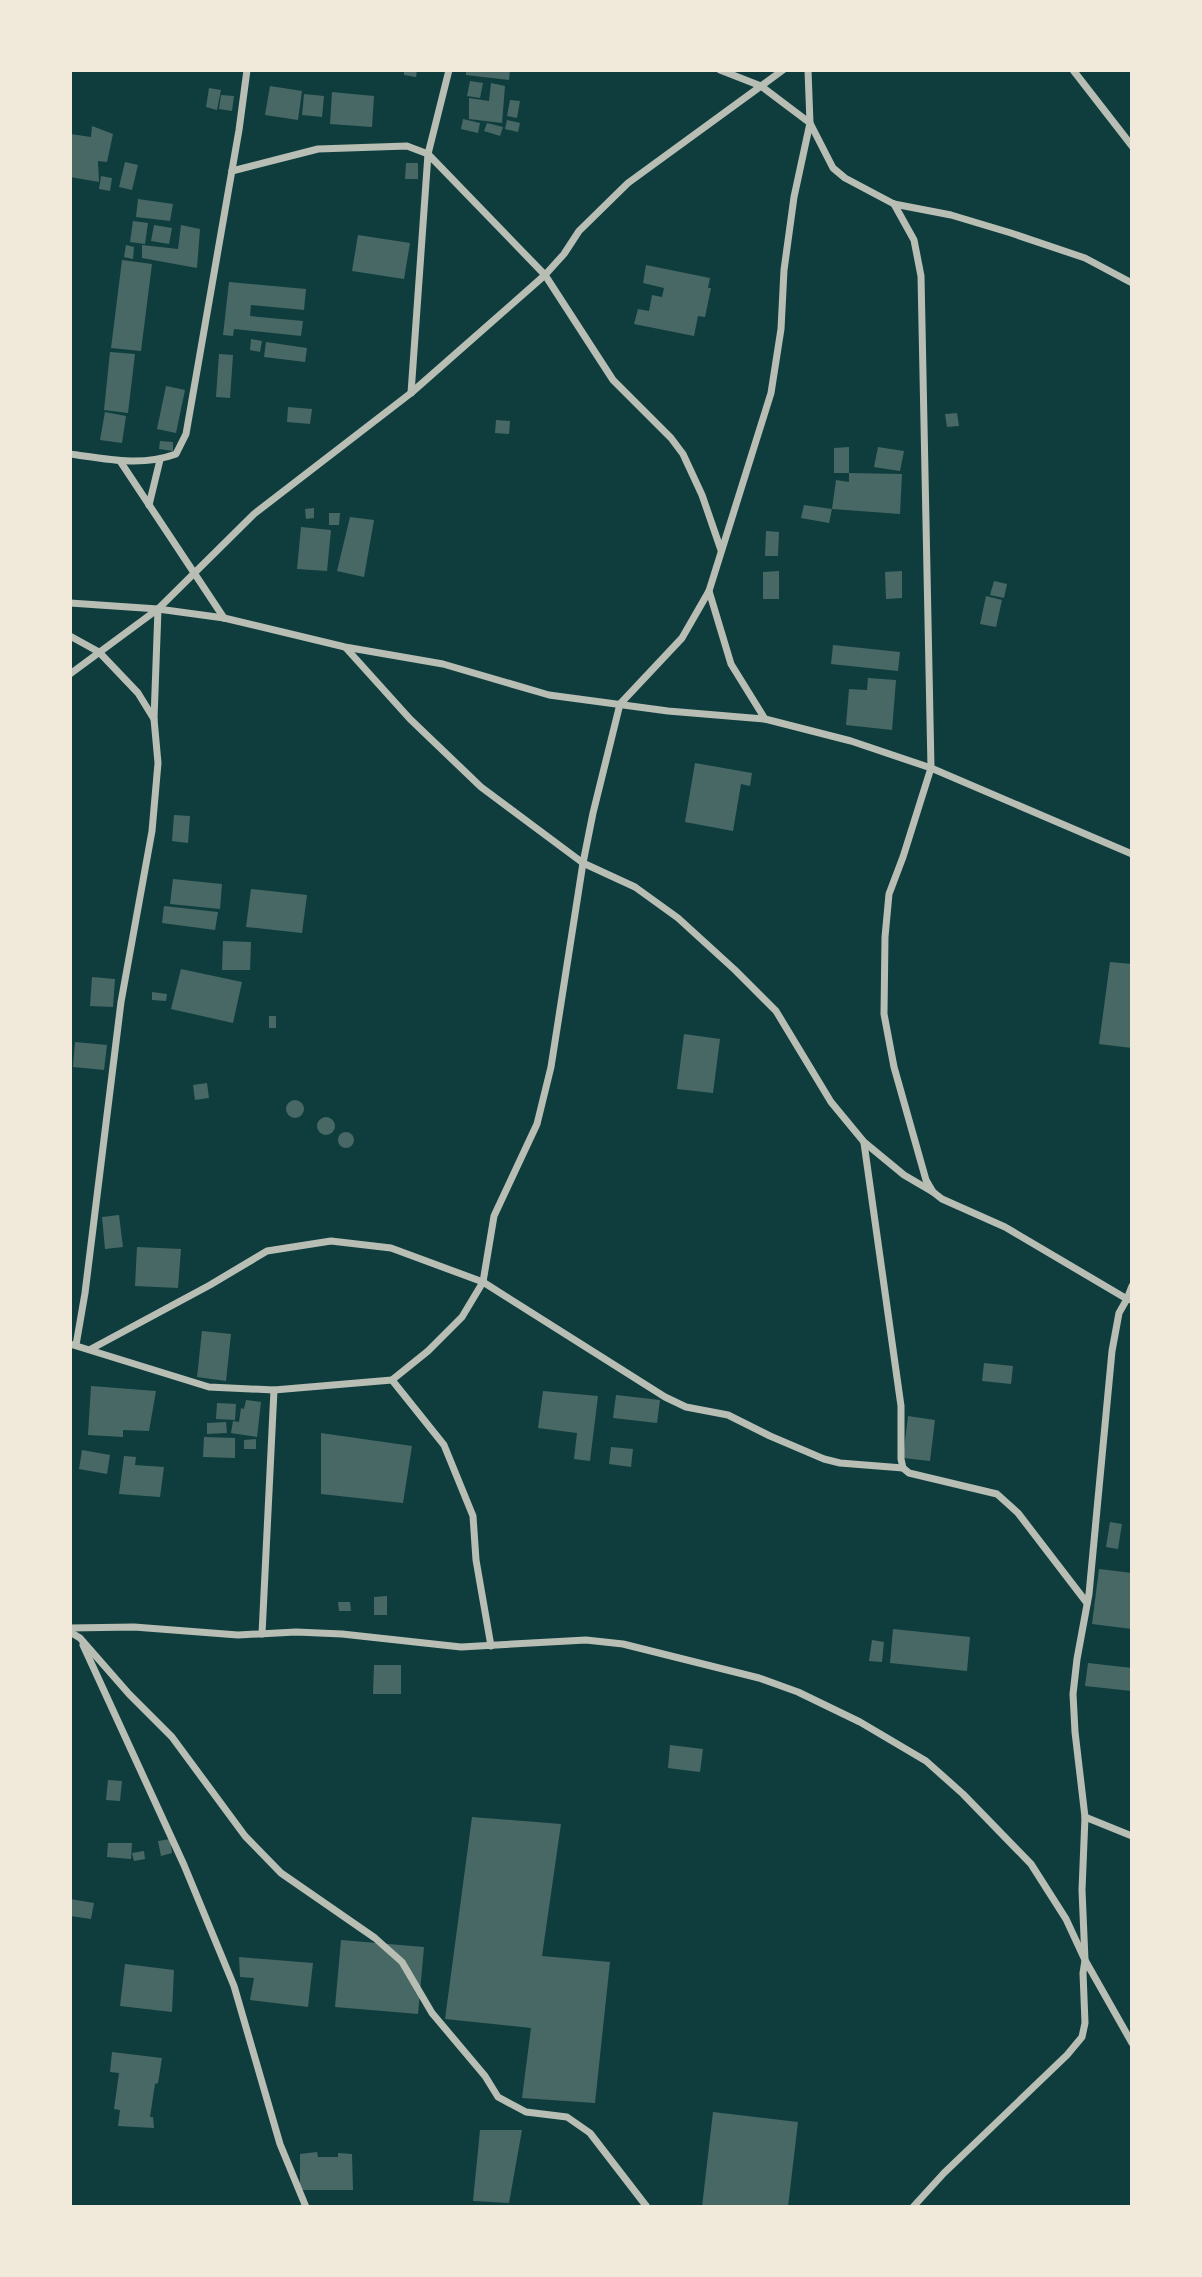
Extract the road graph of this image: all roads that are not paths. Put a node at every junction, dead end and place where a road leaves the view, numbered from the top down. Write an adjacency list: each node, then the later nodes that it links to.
1 (247, 70): 11 (street)
2 (449, 70): 10 (street)
3 (720, 70): 7 (street)
4 (783, 70): 7 (street)
5 (808, 70): 8 (street)
6 (1073, 70): 9 (street)
7 (761, 86): 8 (street); 13 (street)
8 (810, 123): 12 (street); 20 (street)
9 (1132, 146)
10 (428, 154): 11 (street); 13 (street); 15 (street)
11 (232, 171): 17 (street)
12 (894, 204): 14 (street); 33 (street)
13 (545, 275): 15 (street); 20 (street)
14 (1132, 284)
15 (411, 393): 21 (street)
16 (70, 454): 18 (street)
17 (160, 460): 18 (street); 19 (street)
18 (120, 461): 19 (street)
19 (149, 505): 21 (street)
20 (721, 550): 22 (street)
21 (194, 572): 24 (street); 25 (street)
22 (709, 591): 30 (street); 32 (street)
23 (70, 603): 24 (street)
24 (158, 609): 25 (street); 28 (street); 31 (street)
25 (224, 618): 27 (street)
26 (70, 636): 28 (street)
27 (345, 647): 30 (street); 35 (street)
28 (99, 652): 29 (street); 31 (street)
29 (70, 674)
30 (620, 704): 32 (street); 35 (street)
31 (154, 719): 41 (street)
32 (765, 719): 33 (street)
33 (931, 768): 34 (street); 37 (street)
34 (1132, 853)
35 (583, 863): 36 (street); 38 (street)
36 (863, 1142): 37 (street); 45 (street)
37 (933, 1192): 40 (street)
38 (483, 1282): 42 (street); 43 (street); 45 (street)
39 (1132, 1286): 40 (street)
40 (1129, 1300): 46 (street)
41 (73, 1345): 42 (street)
42 (91, 1349): 44 (street)
43 (392, 1380): 44 (street); 50 (street)
44 (274, 1390): 48 (street)
45 (903, 1468): 46 (street)
46 (1087, 1603): 51 (street)
47 (70, 1630): 48 (street); 49 (street)
48 (261, 1634): 50 (street)
49 (80, 1638): 55 (street); 56 (street)
50 (491, 1646): 53 (street)
51 (1085, 1817): 52 (street); 53 (street)
52 (1132, 1836)
53 (1085, 1960): 54 (street); 57 (street)
54 (1132, 2043)
55 (306, 2207)
56 (647, 2207)
57 (913, 2207)

